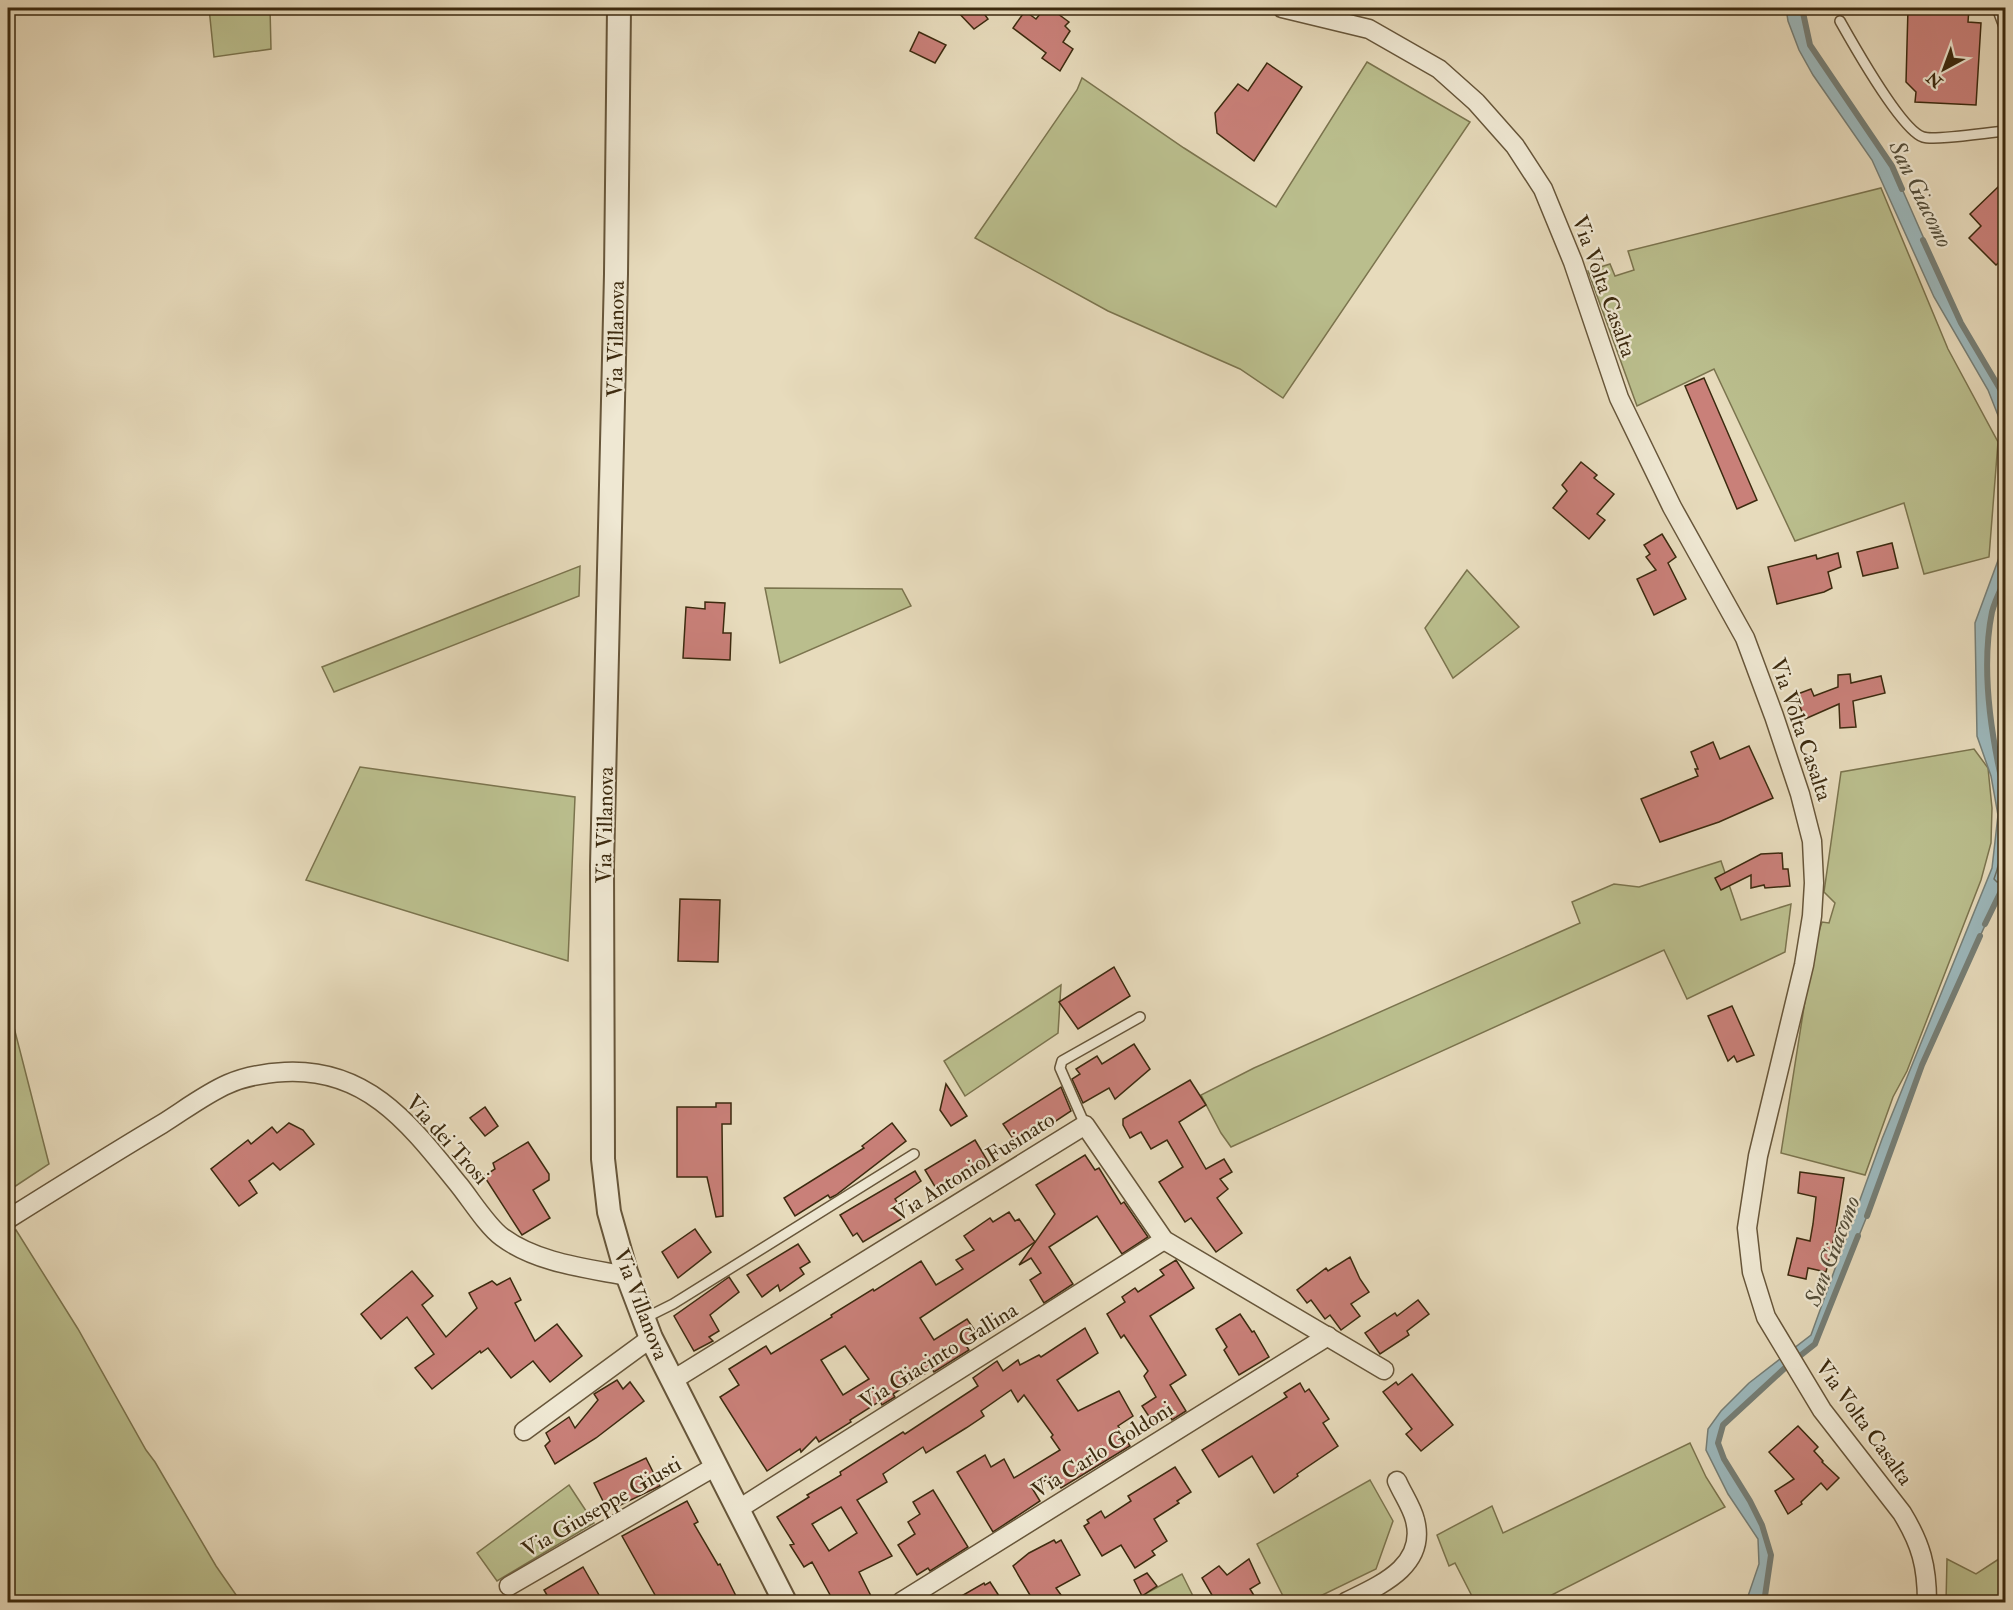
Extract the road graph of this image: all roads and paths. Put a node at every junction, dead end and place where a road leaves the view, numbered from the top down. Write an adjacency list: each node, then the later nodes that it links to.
1 (619, 8): 12 (street, Via Villanova)
2 (1282, 8): 25 (street, Via Volta Casalta)
3 (1997, 8): 5 (lane)
4 (1840, 21): 6 (lane)
5 (2006, 32)
6 (2006, 131)
7 (1140, 1017): 8 (lane, Via Antonio Fusinato)
8 (1085, 1125): 11 (street, Via Antonio Fusinato); 16 (street, Via Antonio Fusinato)
9 (914, 1154): 13 (lane)
10 (8, 1219): 12 (street, Via dei Trosi)
11 (1164, 1240): 14 (street, Via Antonio Fusinato); 20 (street, Via Giacinto Gallina)
12 (627, 1276): 13 (street, Via Villanova)
13 (647, 1328): 16 (street, Via Villanova); 17 (street)
14 (1328, 1336): 15 (street, Via Antonio Fusinato); 23 (street, Via Carlo Goldoni)
15 (1384, 1370)
16 (673, 1380): 18 (street, Via Villanova)
17 (524, 1431)
18 (716, 1466): 20 (street, Via Villanova); 21 (street, Via Giuseppe Giusti)
19 (1396, 1481): 24 (street)
20 (737, 1510): 22 (street, Via Villanova)
21 (509, 1586)
22 (785, 1602)
23 (901, 1602)
24 (1346, 1602)
25 (1927, 1602)

